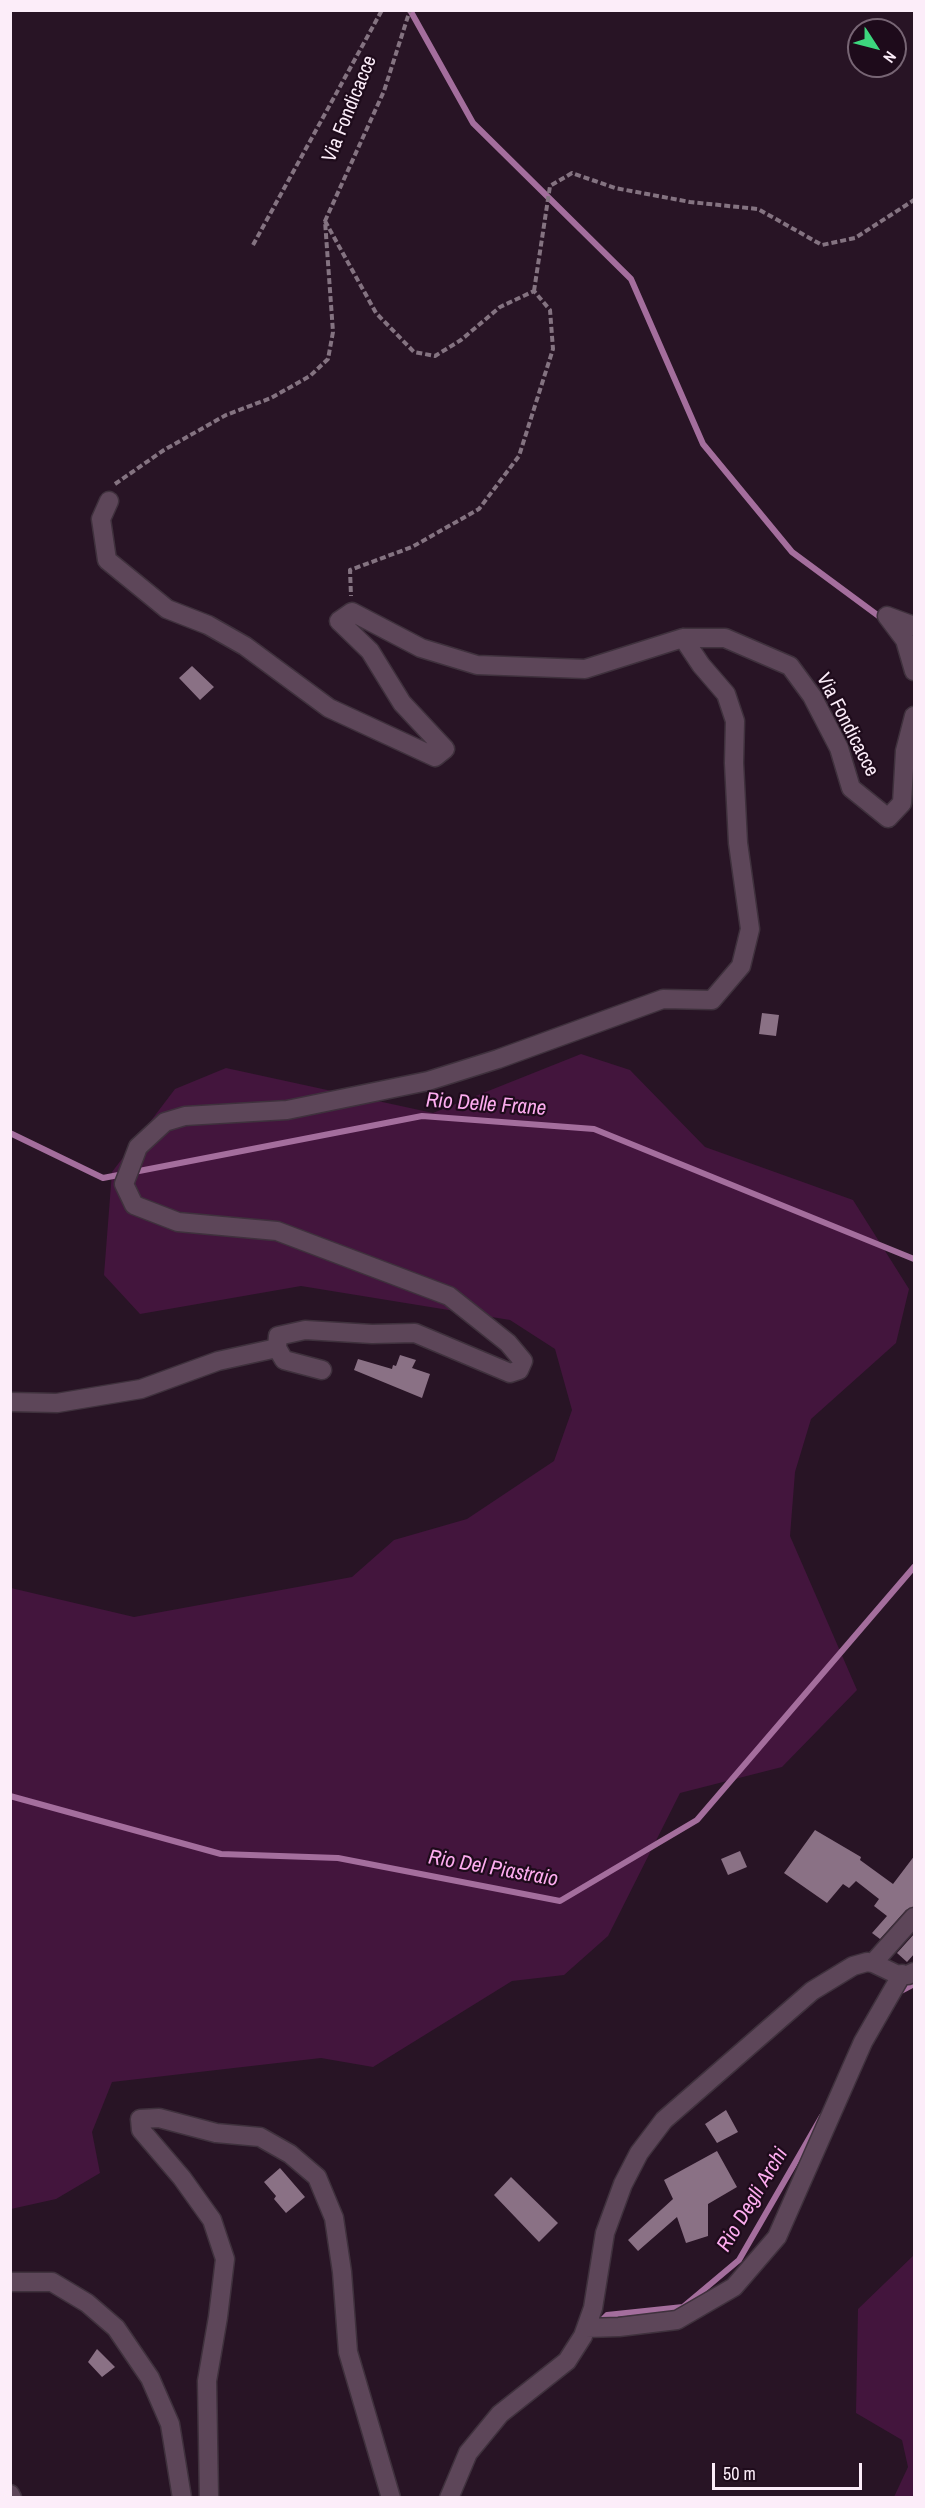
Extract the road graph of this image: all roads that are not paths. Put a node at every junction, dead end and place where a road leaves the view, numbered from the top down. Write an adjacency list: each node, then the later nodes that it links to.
1 (109, 501): 3 (street, Via Fondicacce)
2 (915, 626): 4 (street)
3 (683, 638): 5 (street, Via Fondicacce); 6 (street)
4 (915, 671)
5 (915, 716)
6 (277, 1348): 7 (street); 8 (street)
7 (322, 1370)
8 (10, 1402)
9 (915, 1917): 10 (street)
10 (873, 1962): 11 (street); 13 (street)
11 (908, 1973): 13 (street)
12 (10, 2282): 14 (street)
13 (586, 2328): 17 (street)
14 (182, 2498)
15 (209, 2498): 16 (street)
16 (391, 2498)
17 (449, 2498)

